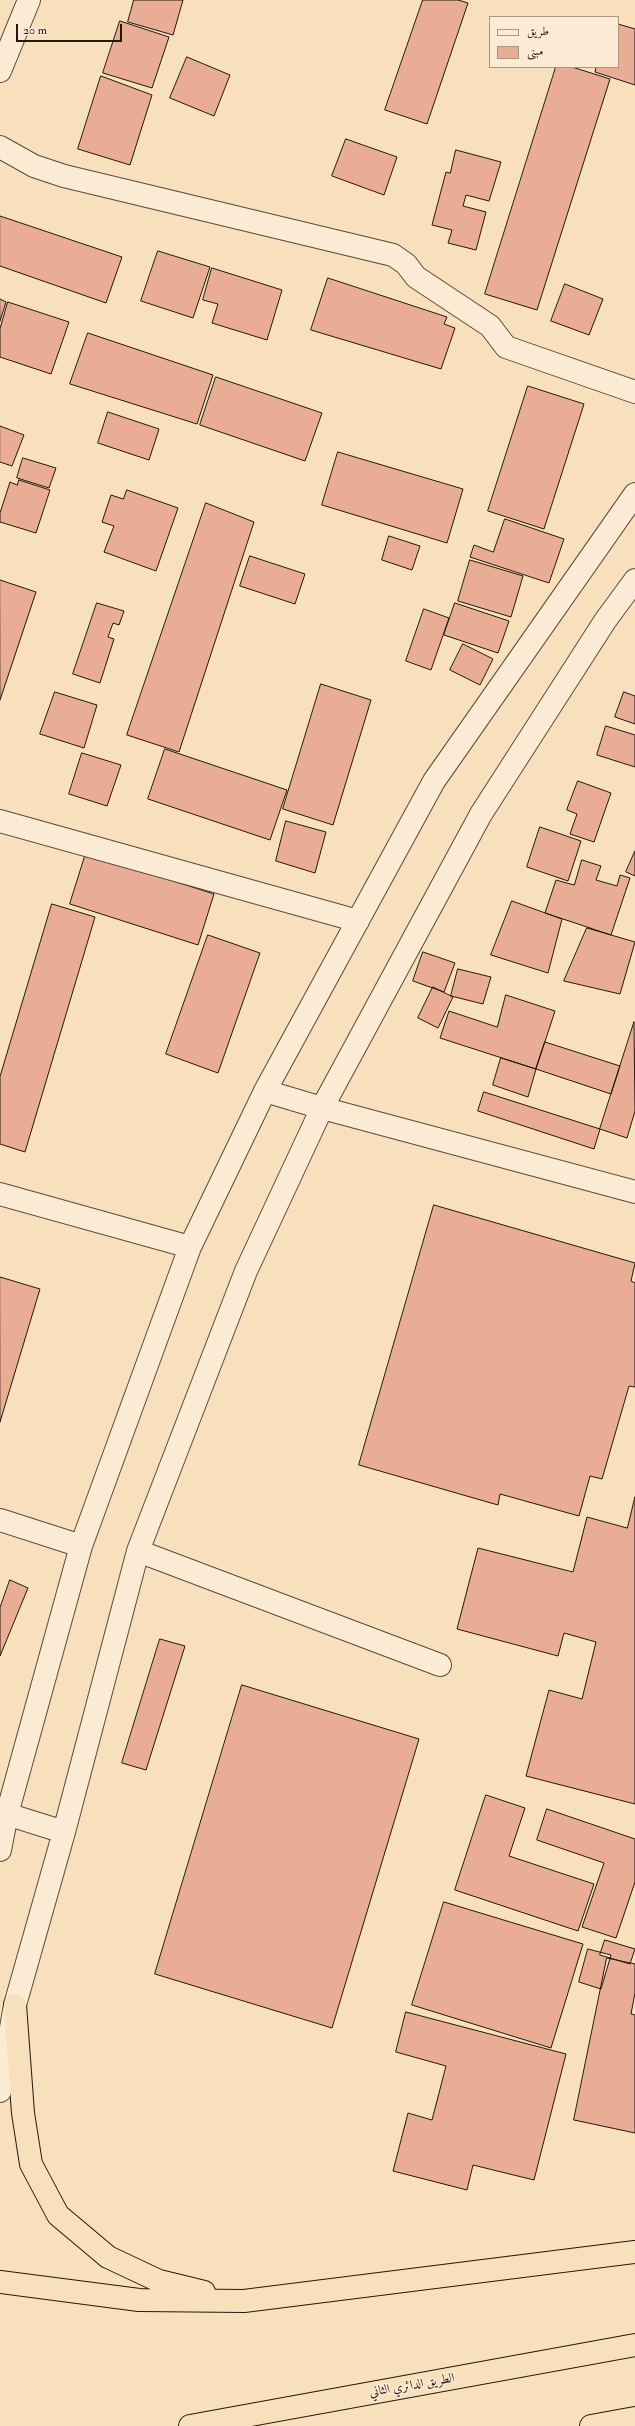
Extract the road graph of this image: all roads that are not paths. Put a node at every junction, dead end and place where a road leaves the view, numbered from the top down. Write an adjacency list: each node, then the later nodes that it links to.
1 (29, 0): 2 (street)
2 (0, 71)
3 (0, 147): 4 (street)
4 (635, 392)
5 (635, 494): 8 (street)
6 (635, 580): 10 (street)
7 (0, 821): 8 (street)
8 (358, 921): 9 (street)
9 (265, 1091): 10 (street); 13 (street)
10 (322, 1108): 11 (street); 16 (street)
11 (635, 1192)
12 (0, 1194): 13 (street)
13 (190, 1247): 15 (street)
14 (0, 1520): 15 (street)
15 (81, 1546): 18 (street)
16 (138, 1551): 17 (street); 19 (street)
17 (440, 1665)
18 (3, 1813): 19 (street); 20 (street)
19 (64, 1832): 21 (street)
20 (0, 1850)
21 (15, 2005): 22 (street); 25 (highway)
22 (0, 2091)
23 (635, 2252): 25 (highway)
24 (0, 2282): 25 (highway)
25 (244, 2301)
26 (635, 2345): 28 (highway, الطريق الدائري الثاني)
27 (635, 2418): 29 (highway)
28 (190, 2426)
29 (591, 2426)

